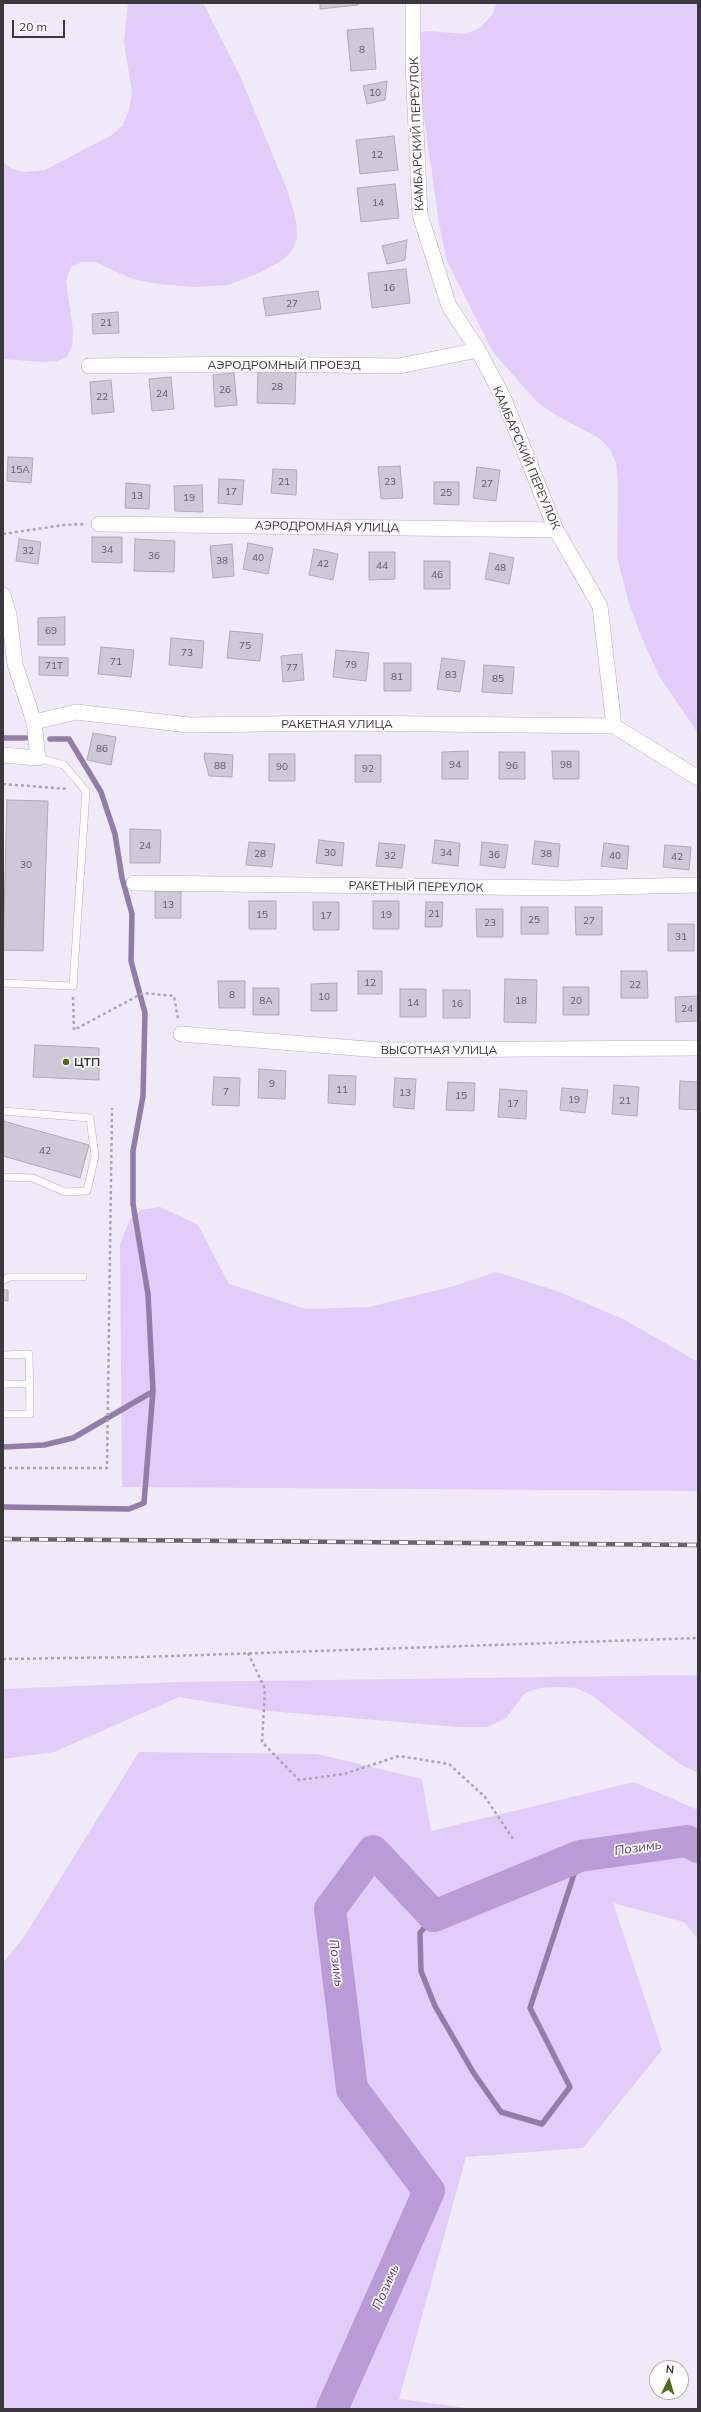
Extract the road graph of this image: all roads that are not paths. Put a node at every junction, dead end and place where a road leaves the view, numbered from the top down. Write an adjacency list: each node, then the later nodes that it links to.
1 (413, 3): 2 (street, КАМБАРСКИЙ ПЕРЕУЛОК)
2 (478, 350): 3 (street, АЭРОДРОМНЫЙ ПРОЕЗД); 5 (street, КАМБАРСКИЙ ПЕРЕУЛОК)
3 (89, 366)
4 (99, 524): 5 (street, АЭРОДРОМНАЯ УЛИЦА)
5 (556, 530): 8 (street, КАМБАРСКИЙ ПЕРЕУЛОК)
6 (3, 595): 7 (street)
7 (34, 722): 8 (street, РАКЕТНАЯ УЛИЦА); 10 (street)
8 (614, 726): 11 (street)
9 (3, 754): 10 (street)
10 (38, 758): 14 (lane)
11 (698, 778)
12 (134, 884): 13 (street, РАКЕТНЫЙ ПЕРЕУЛОК)
13 (698, 885)
14 (3, 983)
15 (181, 1034): 16 (street, ВЫСОТНАЯ УЛИЦА)
16 (698, 1048)
17 (3, 1111): 18 (lane)
18 (3, 1177)
19 (83, 1277): 20 (lane)
20 (3, 1280)
21 (3, 1355): 23 (lane)
22 (3, 1384): 23 (lane)
23 (29, 1384): 24 (lane)
24 (3, 1414)

